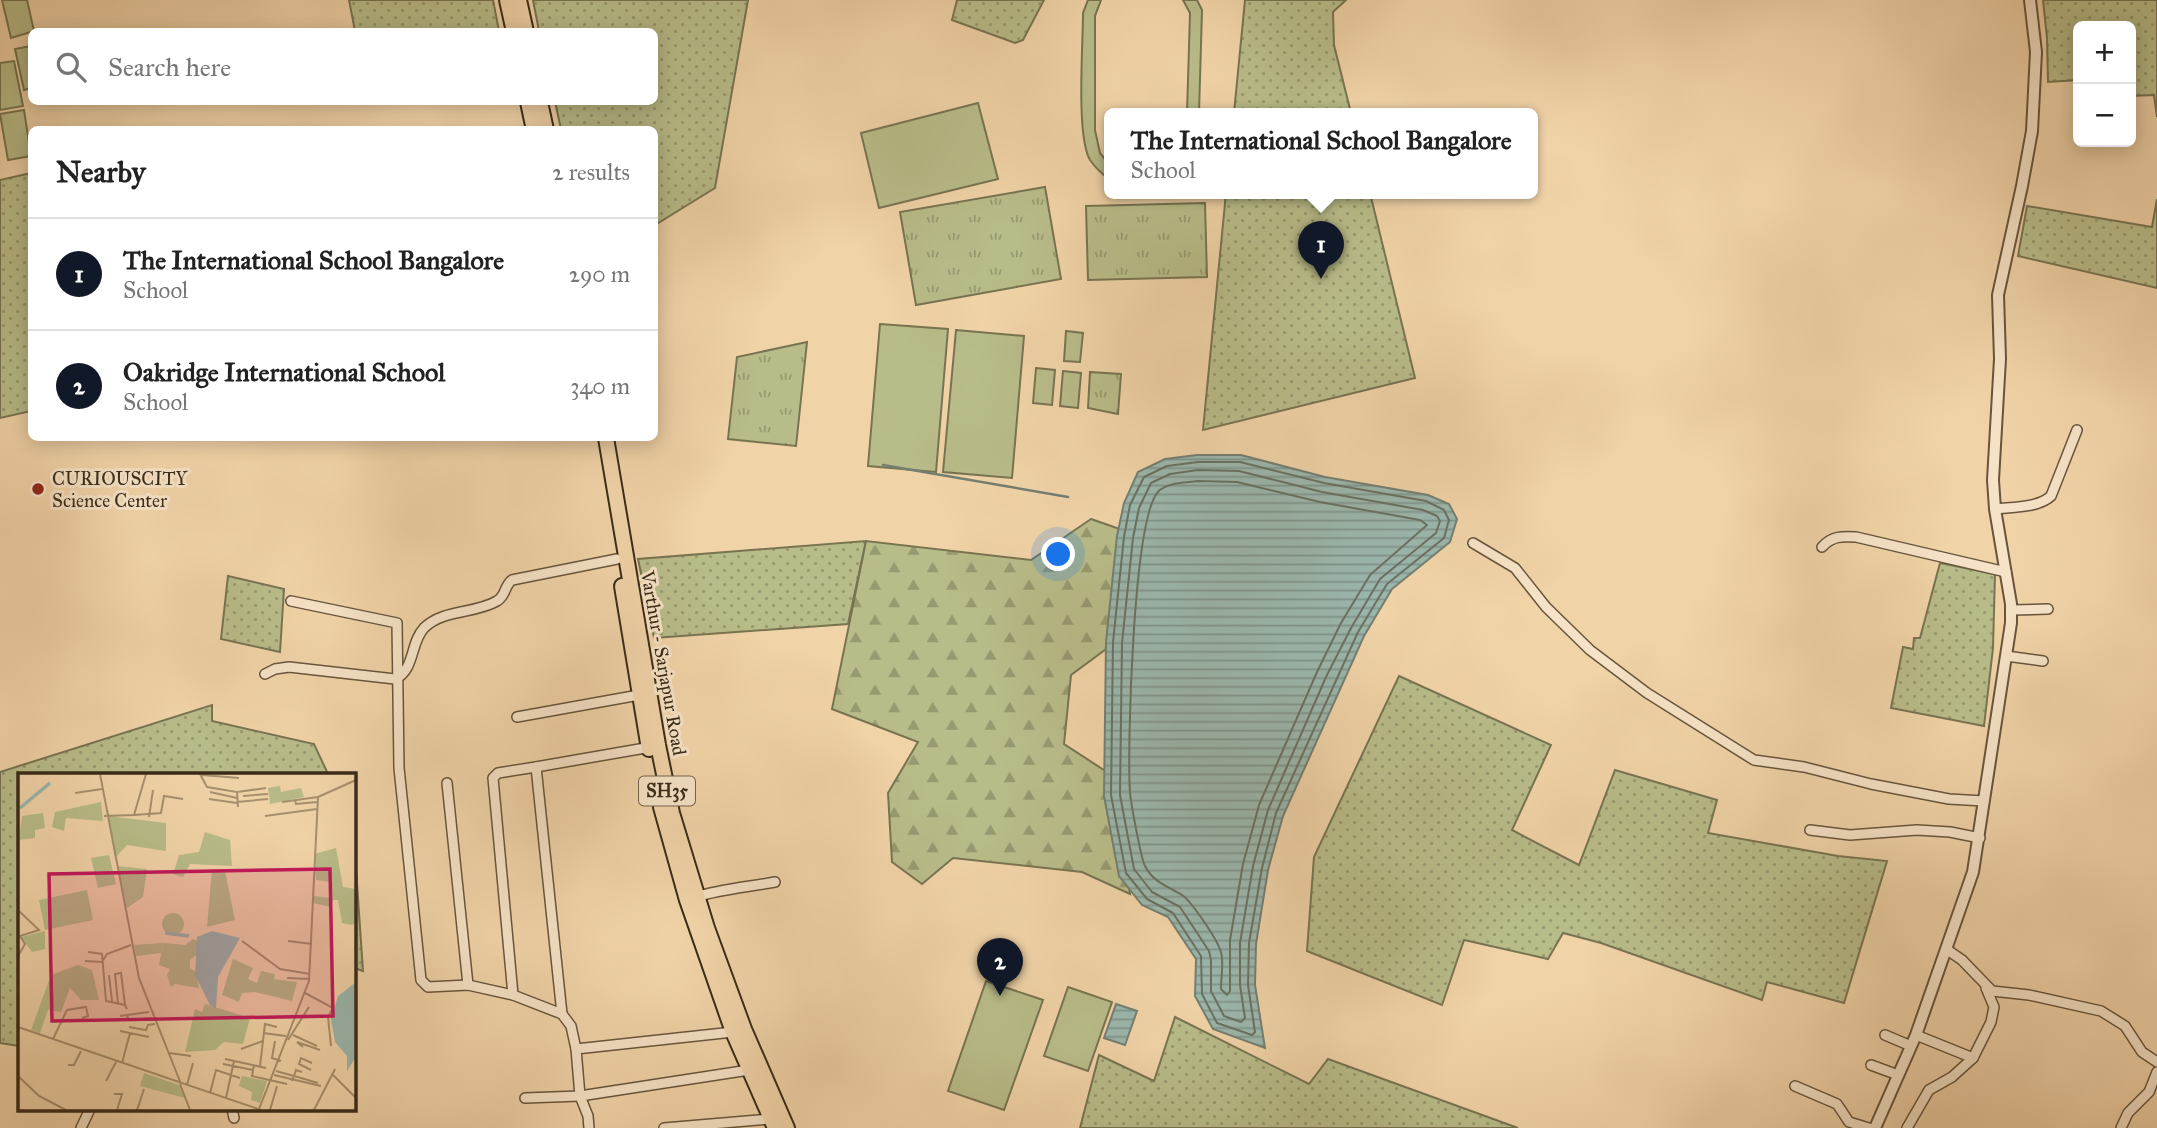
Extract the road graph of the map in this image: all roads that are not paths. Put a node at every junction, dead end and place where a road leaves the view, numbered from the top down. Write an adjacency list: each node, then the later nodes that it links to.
1 (507, 0): 4 (main road)
2 (519, 0): 5 (main road)
3 (2030, 0): 13 (street)
4 (513, 28)
5 (525, 28)
6 (529, 105): 8 (main road)
7 (541, 105): 9 (main road)
8 (533, 126)
9 (545, 126)
10 (2077, 430): 13 (street)
11 (597, 441): 16 (main road, Varthur - Sarjapur Road / SH35)
12 (606, 441): 27 (main road, Varthur - Sarjapur Road / SH35)
13 (1995, 509): 17 (street)
14 (1473, 543): 30 (street)
15 (1822, 547): 17 (street)
16 (617, 559): 24 (street); 25 (main road, Varthur - Sarjapur Road / SH35)
17 (2006, 572): 19 (street)
18 (291, 601): 24 (street)
19 (2011, 610): 20 (street); 21 (street)
20 (2048, 610)
21 (2006, 656): 22 (street); 30 (street)
22 (2043, 661)
23 (265, 674): 24 (street)
24 (398, 678): 36 (street)
25 (639, 695): 26 (street); 27 (main road, Varthur - Sarjapur Road / SH35)
26 (517, 717)
27 (653, 746): 28 (street); 34 (main road, Varthur - Sarjapur Road / SH35)
28 (536, 767): 38 (street); 39 (street)
29 (447, 783): 36 (street)
30 (1984, 801): 32 (street)
31 (1810, 830): 32 (street)
32 (1980, 838): 35 (street)
33 (775, 881): 34 (street)
34 (691, 898): 40 (main road, Varthur - Sarjapur Road / SH35); 59 (main road, Varthur - Sarjapur Road / SH35)
35 (1947, 949): 37 (street); 42 (street)
36 (468, 985): 38 (street)
37 (1985, 986): 45 (street); 46 (street)
38 (513, 995): 39 (street)
39 (562, 1014): 44 (street)
40 (733, 1032): 44 (street); 48 (main road, Varthur - Sarjapur Road / SH35)
41 (1885, 1035): 43 (street)
42 (1916, 1035): 43 (street); 45 (street)
43 (1911, 1046): 50 (street)
44 (576, 1049): 52 (street)
45 (1973, 1058): 62 (street)
46 (2157, 1062)
47 (1871, 1065): 50 (street)
48 (749, 1070): 52 (street); 55 (main road, Varthur - Sarjapur Road / SH35)
49 (2157, 1072): 63 (street)
50 (1898, 1075): 61 (street)
51 (1795, 1086): 60 (street)
52 (580, 1096): 53 (street); 57 (street)
53 (525, 1098)
54 (90, 1110): 56 (street)
55 (773, 1123): 58 (street)
56 (81, 1128)
57 (589, 1128)
58 (664, 1128)
59 (786, 1128)
60 (1869, 1128)
61 (1875, 1128)
62 (1907, 1128)
63 (2121, 1128)

